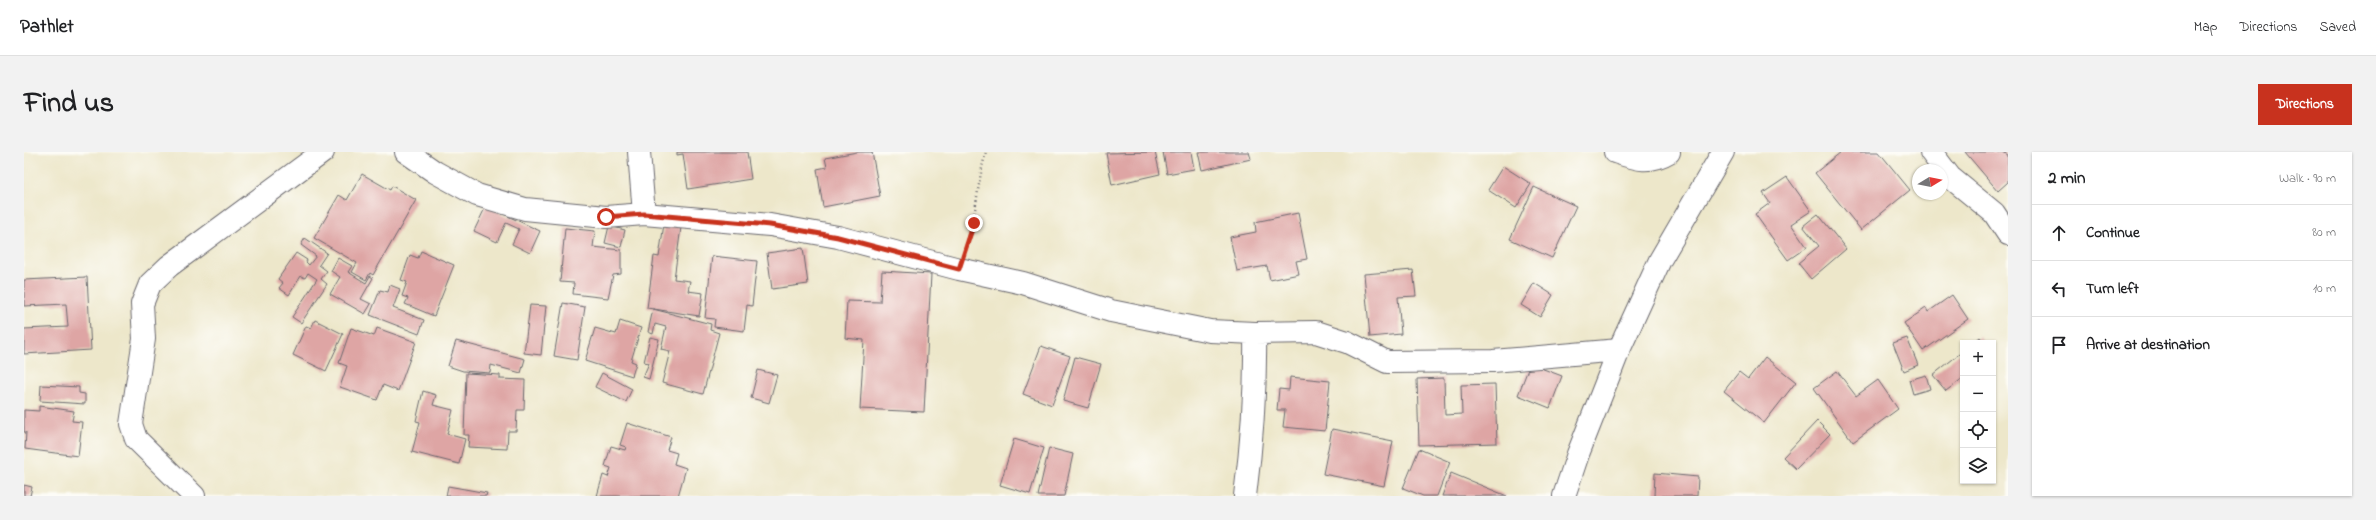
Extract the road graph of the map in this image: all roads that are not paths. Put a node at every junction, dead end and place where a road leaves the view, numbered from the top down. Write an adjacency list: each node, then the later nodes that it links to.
1 (322, 152): 13 (street)
2 (406, 152): 9 (street)
3 (639, 152): 9 (street)
4 (1615, 152): 5 (street)
5 (1669, 152)
6 (1723, 152): 12 (street)
7 (1931, 152): 8 (street)
8 (2001, 210): 10 (street)
9 (644, 214): 11 (street)
10 (2008, 234)
11 (1255, 333): 12 (street); 14 (street)
12 (1619, 350): 15 (street)
13 (194, 496)
14 (1245, 496)
15 (1564, 496)

